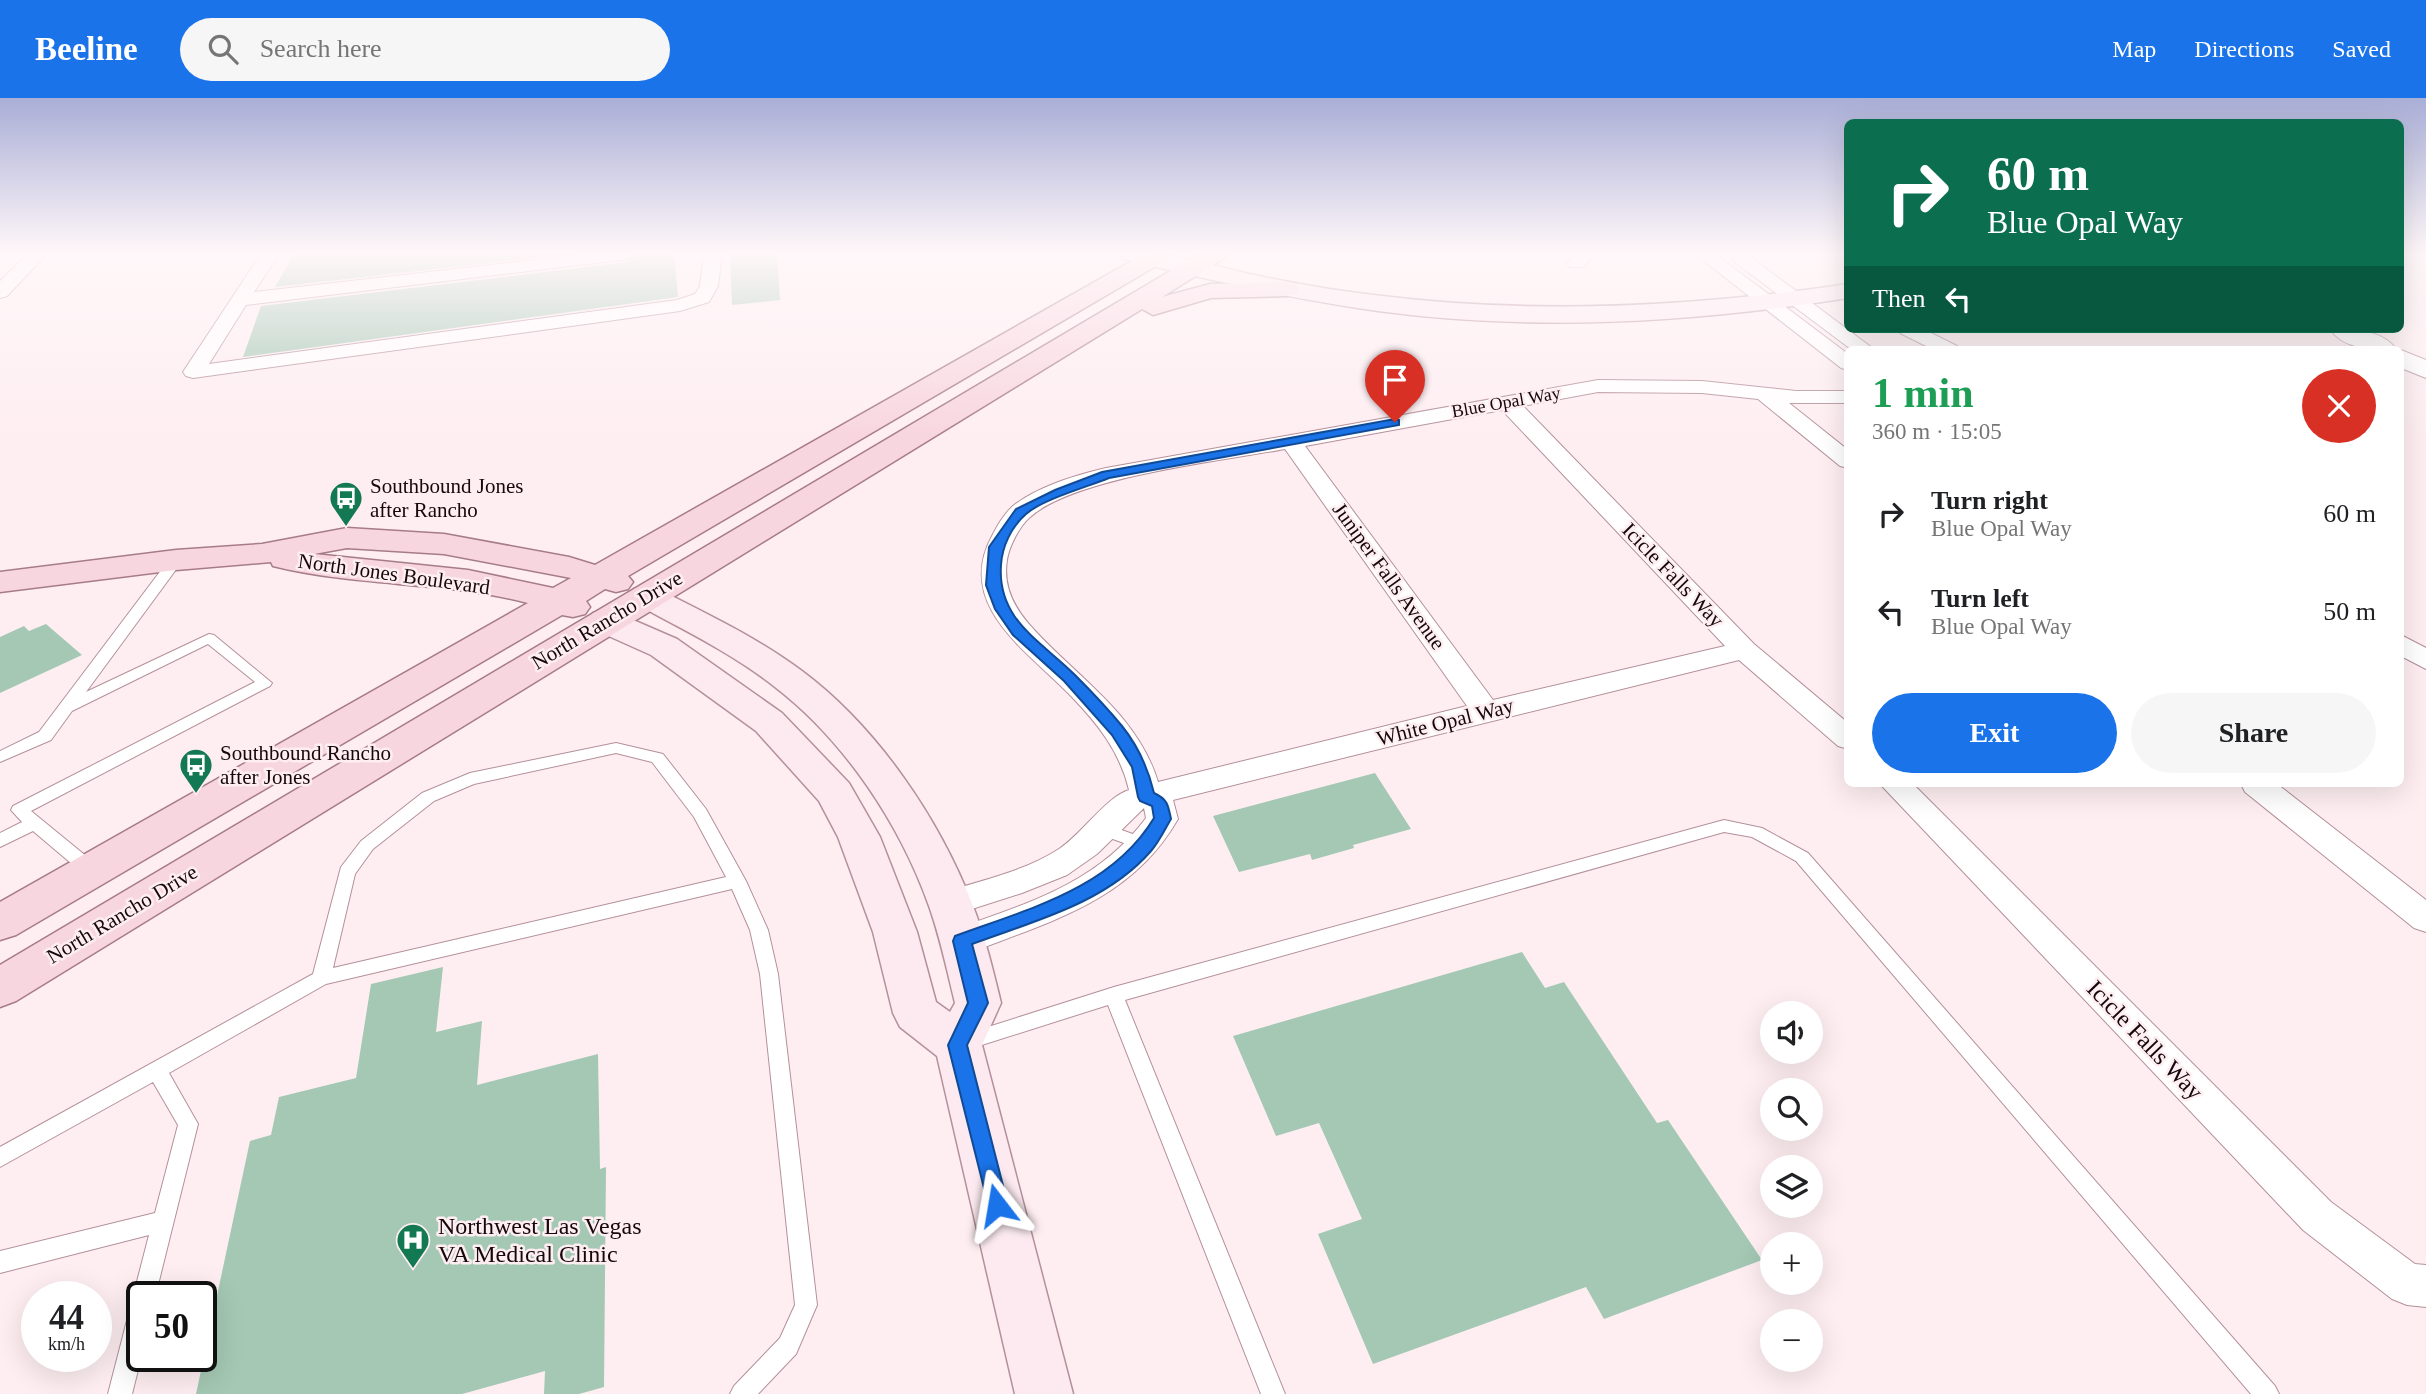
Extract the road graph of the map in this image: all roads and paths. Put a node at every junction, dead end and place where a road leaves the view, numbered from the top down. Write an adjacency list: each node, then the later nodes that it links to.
1 (230, 314): 2 (street)
2 (611, 314)
3 (1047, 314): 26 (main road, North Rancho Drive)
4 (1114, 314): 12 (main road, North Rancho Drive)
5 (1135, 314): 12 (main road)
6 (1513, 314): 7 (main road)
7 (1554, 314)
8 (1795, 314): 16 (street)
9 (1817, 314): 13 (street)
10 (1915, 333): 14 (street)
11 (2350, 333): 15 (street)
12 (1073, 340): 28 (main road, North Rancho Drive)
13 (1860, 346)
14 (1942, 346)
15 (2376, 346)
16 (1844, 359)
17 (2404, 359): 18 (street)
18 (2426, 370)
19 (1763, 393): 20 (street, Blue Opal Way); 21 (street, Blue Opal Way); 23 (street)
20 (1844, 397)
21 (1507, 402): 22 (street, Blue Opal Way); 32 (street, Icicle Falls Way)
22 (1291, 442): 35 (street, Juniper Falls Avenue); 40 (street, Blue Opal Way)
23 (1844, 458)
24 (262, 554): 25 (main road, North Jones Boulevard); 26 (main road, North Jones Boulevard); 29 (main road, North Jones Boulevard)
25 (176, 560): 27 (main road, North Jones Boulevard); 34 (lane)
26 (604, 576): 28 (main road, North Jones Boulevard); 29 (main road, North Rancho Drive)
27 (0, 582)
28 (646, 596): 30 (main road, North Rancho Drive); 47 (main road)
29 (560, 602): 30 (main road, North Jones Boulevard); 45 (main road, North Rancho Drive)
30 (605, 621): 52 (main road, North Rancho Drive); 54 (main road)
31 (2404, 646): 33 (street)
32 (1744, 650): 35 (street, White Opal Way); 36 (street, Icicle Falls Way)
33 (2426, 660)
34 (67, 707): 37 (lane); 41 (lane)
35 (1486, 711): 40 (street, White Opal Way)
36 (1844, 736)
37 (0, 757)
38 (1898, 787): 60 (street, Icicle Falls Way)
39 (2260, 787): 48 (street)
40 (1146, 797): 42 (street); 44 (street, Blue Opal Way)
41 (34, 823): 43 (lane); 45 (lane)
42 (1105, 830): 44 (lane); 47 (street)
43 (0, 841)
44 (1146, 845): 50 (street, Blue Opal Way)
45 (91, 870): 49 (main road, North Rancho Drive)
46 (737, 881): 51 (lane); 51 (lane); 64 (lane)
47 (950, 903): 50 (main road)
48 (2426, 919)
49 (0, 923)
50 (962, 941): 54 (main road)
51 (321, 978): 55 (lane)
52 (0, 988)
53 (1114, 995): 54 (lane); 65 (lane); 66 (lane)
54 (958, 1045): 62 (main road)
55 (156, 1070): 56 (lane); 57 (lane)
56 (0, 1158)
57 (163, 1221): 58 (lane); 59 (lane)
58 (0, 1262)
59 (148, 1281)
60 (2416, 1285)
61 (126, 1370): 63 (lane)
62 (1041, 1393)
63 (120, 1394)
64 (742, 1394)
65 (1273, 1394)
66 (2267, 1394)

